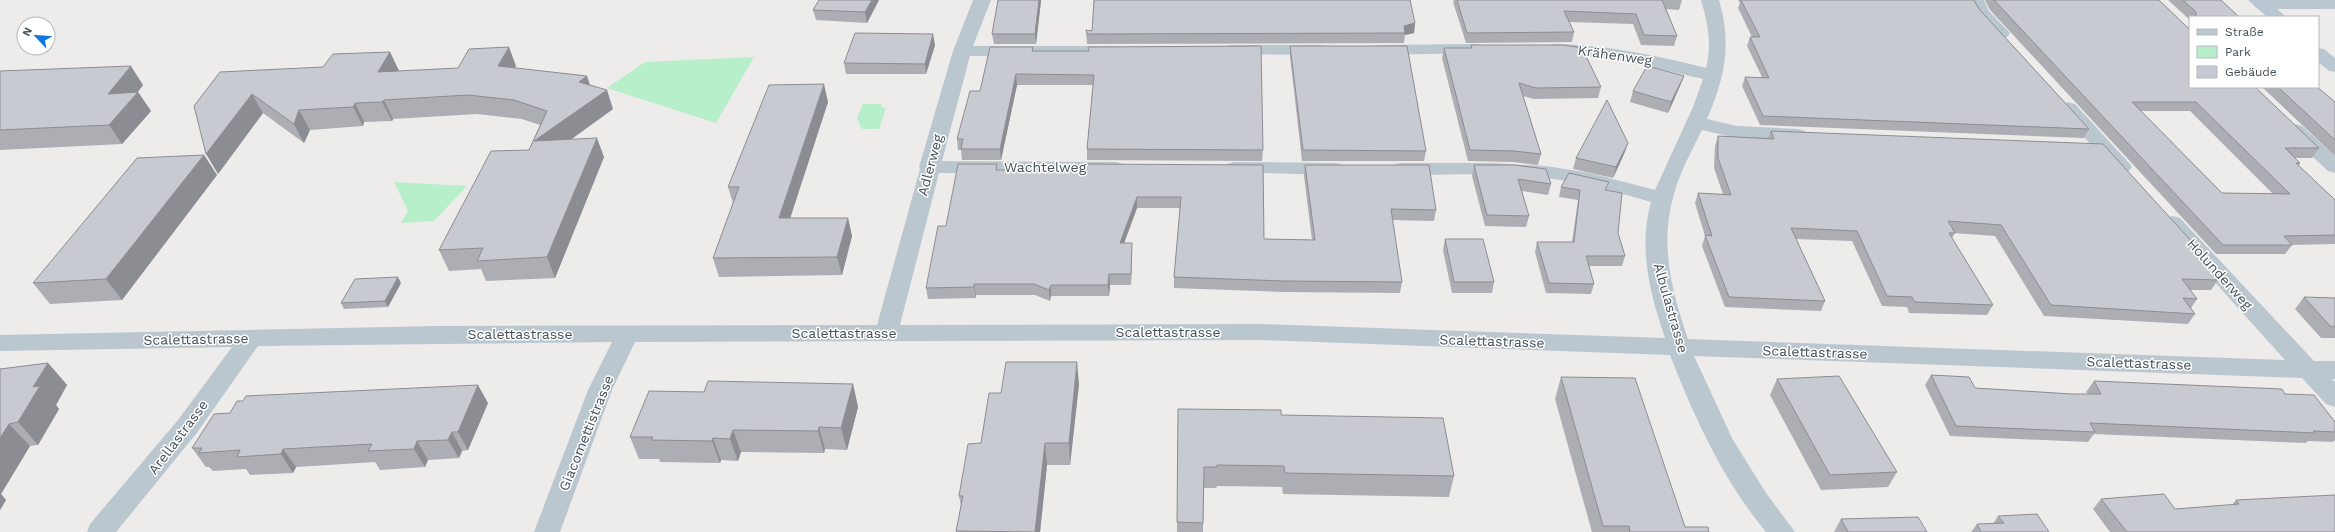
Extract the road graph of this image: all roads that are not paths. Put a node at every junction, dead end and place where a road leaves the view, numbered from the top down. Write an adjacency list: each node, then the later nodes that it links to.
1 (982, 0): 13 (street, Adlerweg)
2 (1710, 0): 17 (street, Albulastrasse)
3 (1975, 0): 7 (street)
4 (2256, 1): 5 (street); 6 (main road)
5 (2335, 4)
6 (2276, 16)
7 (2014, 48)
8 (1491, 49): 12 (street)
9 (1538, 49): 17 (street, Krähenweg)
10 (1216, 50): 11 (street)
11 (1334, 50)
12 (1357, 50)
13 (962, 51): 14 (street); 24 (street, Adlerweg)
14 (1137, 51)
15 (2319, 54): 16 (main road)
16 (2335, 67)
17 (1714, 76): 20 (street, Albulastrasse)
18 (2056, 94): 23 (street)
19 (2281, 117): 25 (street)
20 (1695, 122): 21 (street); 31 (street, Albulastrasse)
21 (1815, 135)
22 (2081, 146): 23 (street)
23 (2104, 147): 30 (street)
24 (929, 167): 26 (street, Wachtelweg); 33 (street, Adlerweg)
25 (2335, 167)
26 (1137, 168)
27 (1216, 168): 28 (street)
28 (1352, 169)
29 (1384, 169): 31 (street)
30 (2136, 182)
31 (1662, 198): 37 (street, Albulastrasse)
32 (2163, 211): 38 (street, Holunderweg)
33 (886, 333): 34 (street, Scalettastrasse); 37 (street, Scalettastrasse)
34 (627, 335): 35 (street, Scalettastrasse); 42 (street, Giacomettistrasse)
35 (251, 338): 36 (street, Scalettastrasse); 41 (street, Arellastrasse)
36 (0, 343)
37 (1681, 348): 38 (street, Scalettastrasse); 43 (street, Albulastrasse)
38 (2307, 369): 39 (street, Scalettastrasse); 40 (street, Holunderweg)
39 (2335, 370)
40 (2335, 398)
41 (100, 532)
42 (547, 532)
43 (1782, 532)

